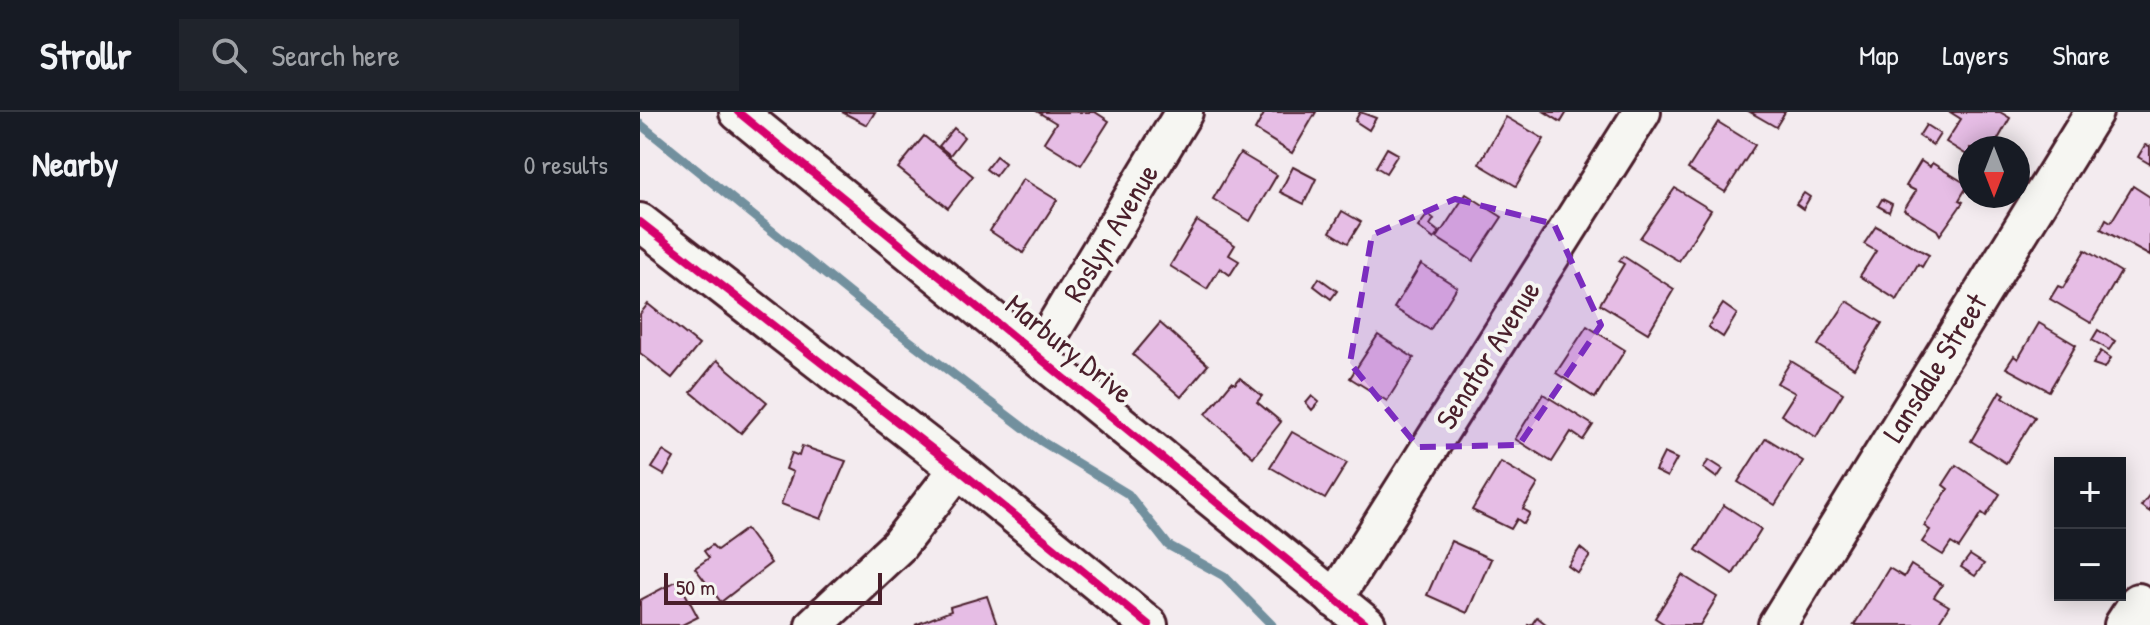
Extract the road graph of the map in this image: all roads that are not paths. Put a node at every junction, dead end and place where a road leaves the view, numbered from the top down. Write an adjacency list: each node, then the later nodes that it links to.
1 (738, 112): 6 (street, Marbury Drive)
2 (1184, 112): 6 (street, Roslyn Avenue)
3 (1642, 112): 8 (street, Senator Avenue)
4 (2094, 112): 13 (street, Lansdale Street)
5 (640, 222): 7 (street)
6 (1038, 354): 8 (street, Marbury Drive)
7 (958, 469): 10 (street); 11 (street)
8 (1334, 599): 12 (street, Marbury Drive)
9 (2150, 610): 14 (street)
10 (814, 625)
11 (1149, 625)
12 (1367, 625)
13 (1777, 625)
14 (2123, 625)

